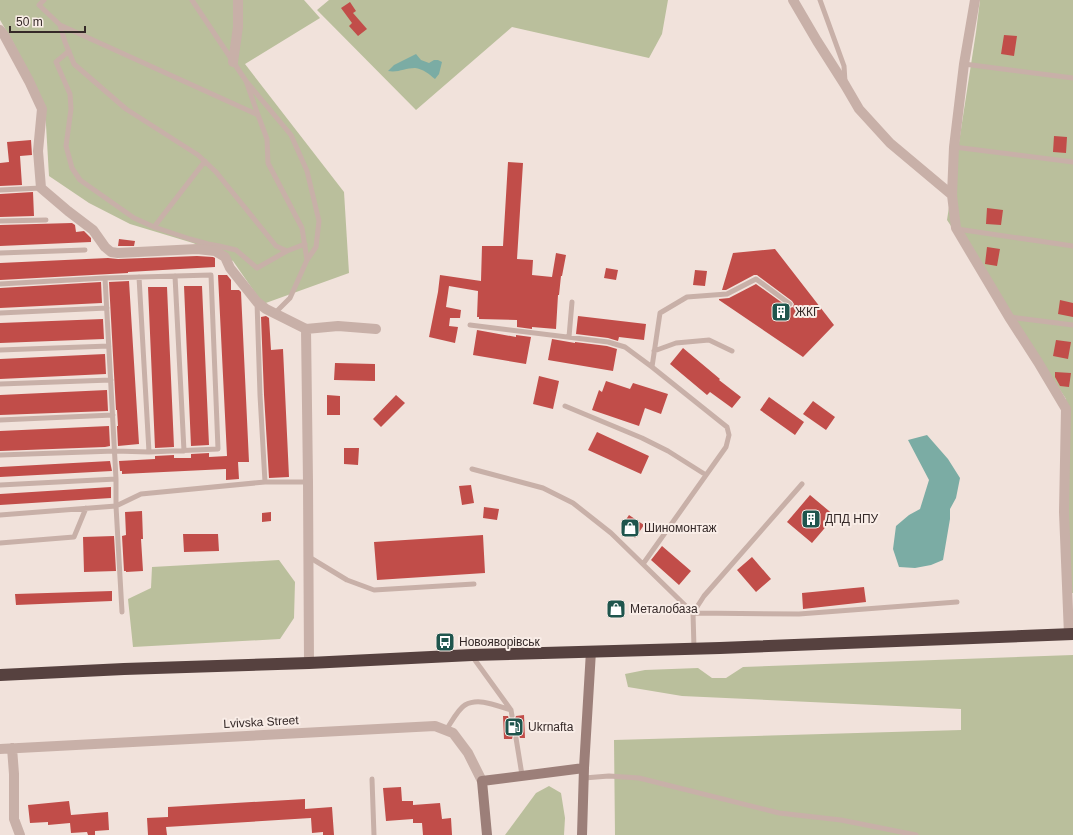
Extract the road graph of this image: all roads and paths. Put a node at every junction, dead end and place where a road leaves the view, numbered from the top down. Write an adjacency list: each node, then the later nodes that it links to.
1 (44, 0): 7 (lane)
2 (192, 0): 10 (lane)
3 (238, 0): 10 (street)
4 (793, 0): 14 (street)
5 (820, 0): 14 (lane)
6 (975, 0): 11 (street)
7 (60, 25): 9 (lane); 15 (lane)
8 (0, 30): 19 (street)
9 (69, 51): 17 (lane); 24 (lane)
10 (233, 62): 13 (lane)
11 (964, 64): 12 (lane); 16 (street)
12 (1073, 78)
13 (246, 81): 15 (lane); 31 (lane)
14 (845, 85): 21 (street)
15 (258, 115): 26 (lane)
16 (954, 147): 18 (lane); 21 (street)
17 (205, 161): 24 (lane); 29 (lane)
18 (1073, 162)
19 (41, 188): 20 (lane); 36 (street)
20 (0, 190)
21 (952, 195): 25 (street)
22 (46, 220): 23 (lane)
23 (0, 221)
24 (154, 227): 29 (lane)
25 (956, 228): 27 (lane); 42 (street)
26 (304, 244): 29 (lane); 31 (lane)
27 (1073, 246)
28 (85, 250): 30 (lane)
29 (287, 251)
30 (0, 253)
31 (307, 260): 41 (lane)
32 (175, 276): 33 (lane); 60 (lane); 60 (lane)
33 (139, 277): 34 (lane); 61 (lane)
34 (105, 278): 35 (lane); 39 (lane)
35 (0, 284)
36 (256, 302): 41 (street); 66 (lane)
37 (572, 302): 47 (lane)
38 (790, 304): 50 (lane)
39 (107, 308): 40 (lane); 48 (lane)
40 (0, 313)
41 (275, 313): 45 (street)
42 (1010, 317): 44 (lane); 56 (street)
43 (470, 325): 47 (lane)
44 (1073, 325)
45 (306, 329): 46 (street); 67 (street)
46 (376, 329)
47 (569, 337): 52 (lane)
48 (109, 346): 49 (lane); 53 (lane)
49 (0, 350)
50 (654, 351): 51 (lane); 52 (lane)
51 (732, 351)
52 (652, 367): 64 (lane)
53 (111, 380): 54 (lane); 57 (lane)
54 (0, 384)
55 (565, 406): 64 (lane)
56 (1070, 410): 80 (street)
57 (113, 415): 58 (lane); 59 (lane)
58 (0, 420)
59 (115, 451): 61 (lane); 62 (lane); 65 (lane)
60 (184, 451): 61 (lane)
61 (149, 452)
62 (0, 455)
63 (472, 469): 75 (lane)
64 (706, 475): 75 (lane)
65 (116, 479): 69 (lane); 70 (lane)
66 (265, 482): 67 (lane); 70 (lane)
67 (308, 482): 74 (street)
68 (802, 484): 79 (lane)
69 (0, 485)
70 (116, 506): 71 (lane); 78 (lane)
71 (86, 508): 72 (lane); 73 (lane)
72 (0, 515)
73 (0, 543)
74 (309, 558): 76 (lane); 84 (street)
75 (643, 564): 79 (lane)
76 (474, 584)
77 (957, 602): 79 (lane)
78 (122, 612)
79 (693, 613): 81 (lane)
80 (1071, 635): 81 (highway)
81 (694, 648): 82 (highway)
82 (591, 651): 83 (highway); 90 (street)
83 (472, 655): 84 (highway); 86 (lane)
84 (309, 663): 85 (highway)
85 (0, 675)
86 (446, 730): 88 (street, Lvivska Street); 93 (street)
87 (516, 738): 91 (lane)
88 (12, 748): 89 (street, Lvivska Street); 94 (street)
89 (0, 749)
90 (584, 773): 91 (street); 97 (street); 98 (lane)
91 (522, 775): 93 (street)
92 (372, 779): 95 (lane)
93 (482, 781): 96 (street)
94 (20, 835)
95 (374, 835)
96 (488, 835)
97 (582, 835)
98 (916, 835)

